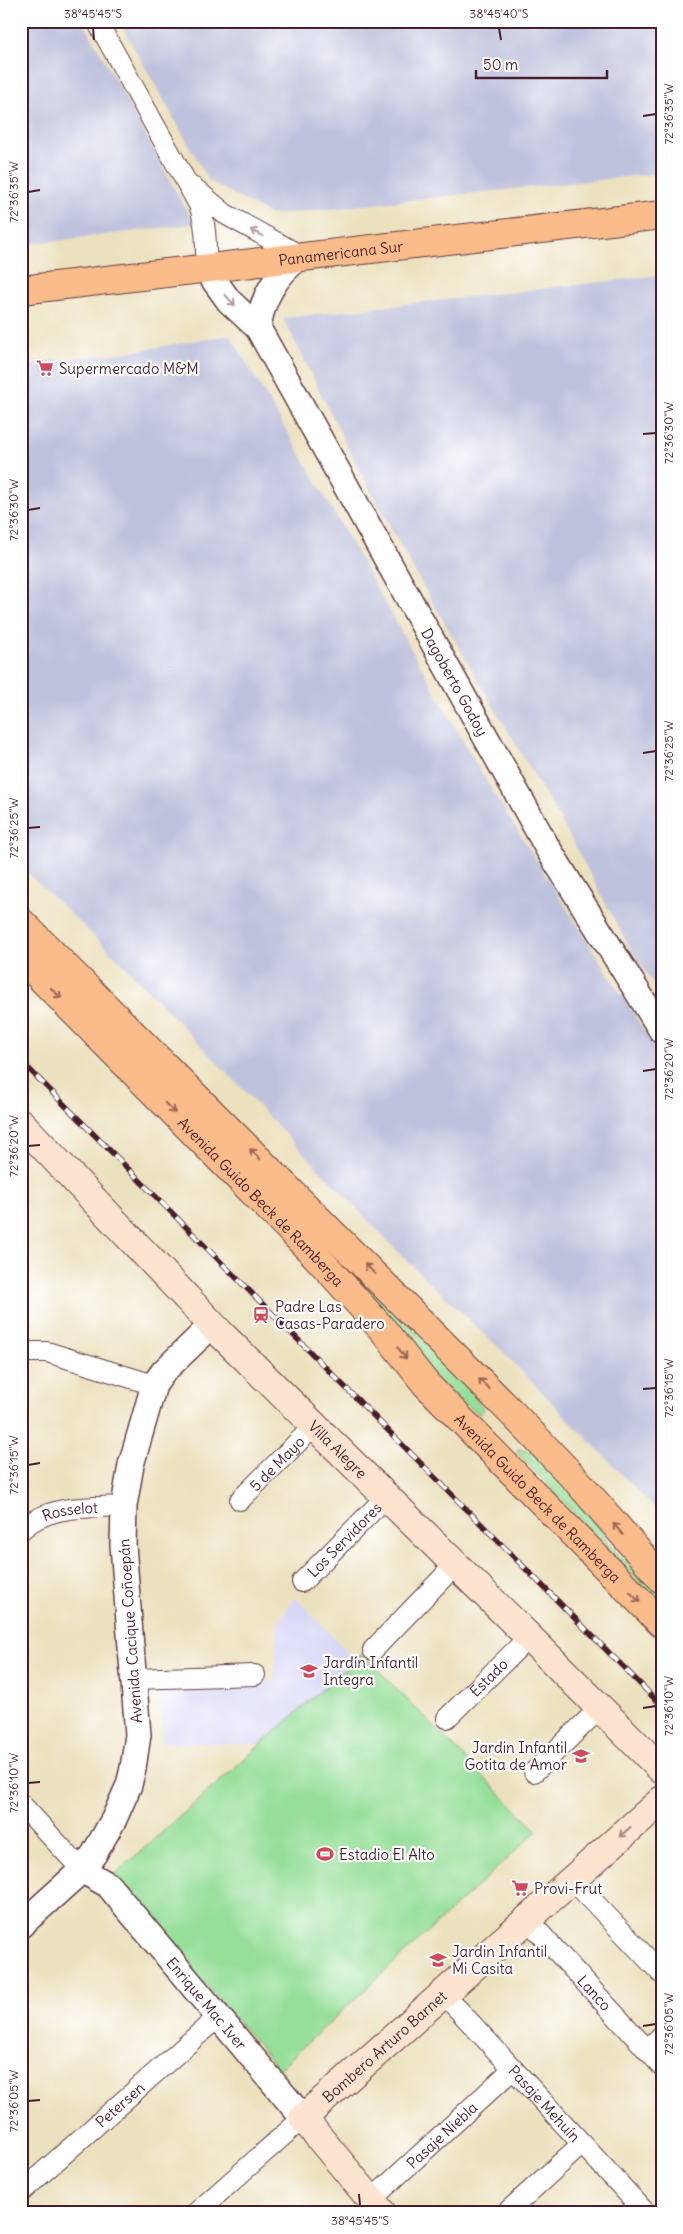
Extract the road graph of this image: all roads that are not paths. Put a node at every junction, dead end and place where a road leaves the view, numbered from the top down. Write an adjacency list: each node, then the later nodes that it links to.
1 (96, 21): 2 (street)
2 (187, 182): 4 (street, one-way to 2); 5 (street)
3 (662, 215): 4 (main road, Panamericana Sur)
4 (301, 256): 5 (main road, Panamericana Sur); 7 (street)
5 (206, 269): 6 (main road, Panamericana Sur); 7 (street, Dagoberto Godoy, one-way to 7)
6 (21, 290)
7 (258, 328): 10 (street, Dagoberto Godoy)
8 (21, 922): 15 (main road, Avenida Guido Beck de Ramberga, one-way to 8)
9 (21, 958): 17 (main road, Avenida Guido Beck de Ramberga, one-way to 17)
10 (662, 1030)
11 (24, 1131): 12 (main road, Villa Alegre)
12 (212, 1325): 14 (street, Avenida Cacique Coñoepán); 16 (main road, Villa Alegre)
13 (21, 1352): 14 (street)
14 (154, 1385): 20 (street, Avenida Cacique Coñoepán)
15 (514, 1415): 17 (main road); 23 (main road, Avenida Guido Beck de Ramberga, one-way to 15)
16 (314, 1426): 18 (main road, Villa Alegre); 19 (street, 5 de Mayo)
17 (483, 1444): 25 (main road, Avenida Guido Beck de Ramberga, one-way to 25)
18 (386, 1497): 22 (main road, Villa Alegre); 24 (street, Los Servidores)
19 (240, 1500)
20 (124, 1506): 21 (street, Rosselot); 29 (street, Avenida Cacique Coñoepán)
21 (21, 1530)
22 (455, 1565): 26 (main road, Villa Alegre); 27 (street)
23 (658, 1574)
24 (302, 1582)
25 (662, 1624)
26 (529, 1637): 30 (main road, Villa Alegre); 31 (street, Estado)
27 (373, 1650)
28 (255, 1675): 29 (street)
29 (134, 1679): 36 (street, Avenida Cacique Coñoepán)
30 (600, 1708): 32 (main road, Villa Alegre); 33 (street)
31 (447, 1718)
32 (662, 1770)
33 (534, 1772)
34 (662, 1800): 37 (main road, Bombero Arturo Barnet, one-way to 37)
35 (21, 1804): 36 (street, Enrique Mac Iver)
36 (82, 1870): 39 (street, Avenida Cacique Coñoepán); 42 (street, Enrique Mac Iver)
37 (572, 1879): 38 (main road, Bombero Arturo Barnet); 40 (street)
38 (527, 1919): 41 (main road, Bombero Arturo Barnet); 44 (street, Lanco)
39 (21, 1925)
40 (662, 1974)
41 (444, 1993): 46 (street, Pasaje Mehuín); 47 (main road, Bombero Arturo Barnet)
42 (218, 2016): 47 (street, Enrique Mac Iver); 49 (street, Petersen)
43 (662, 2036): 44 (street)
44 (647, 2050): 45 (street, Lanco)
45 (662, 2066)
46 (513, 2069): 48 (street, Pasaje Mehuín); 50 (street, Pasaje Niebla)
47 (303, 2118): 50 (main road, Enrique Mac Iver); 51 (street, Bombero Arturo Barnet)
48 (582, 2144): 52 (street); 53 (street, Pasaje Mehuín)
49 (21, 2192)
50 (376, 2206)
51 (196, 2213)
52 (506, 2213)
53 (646, 2213)

